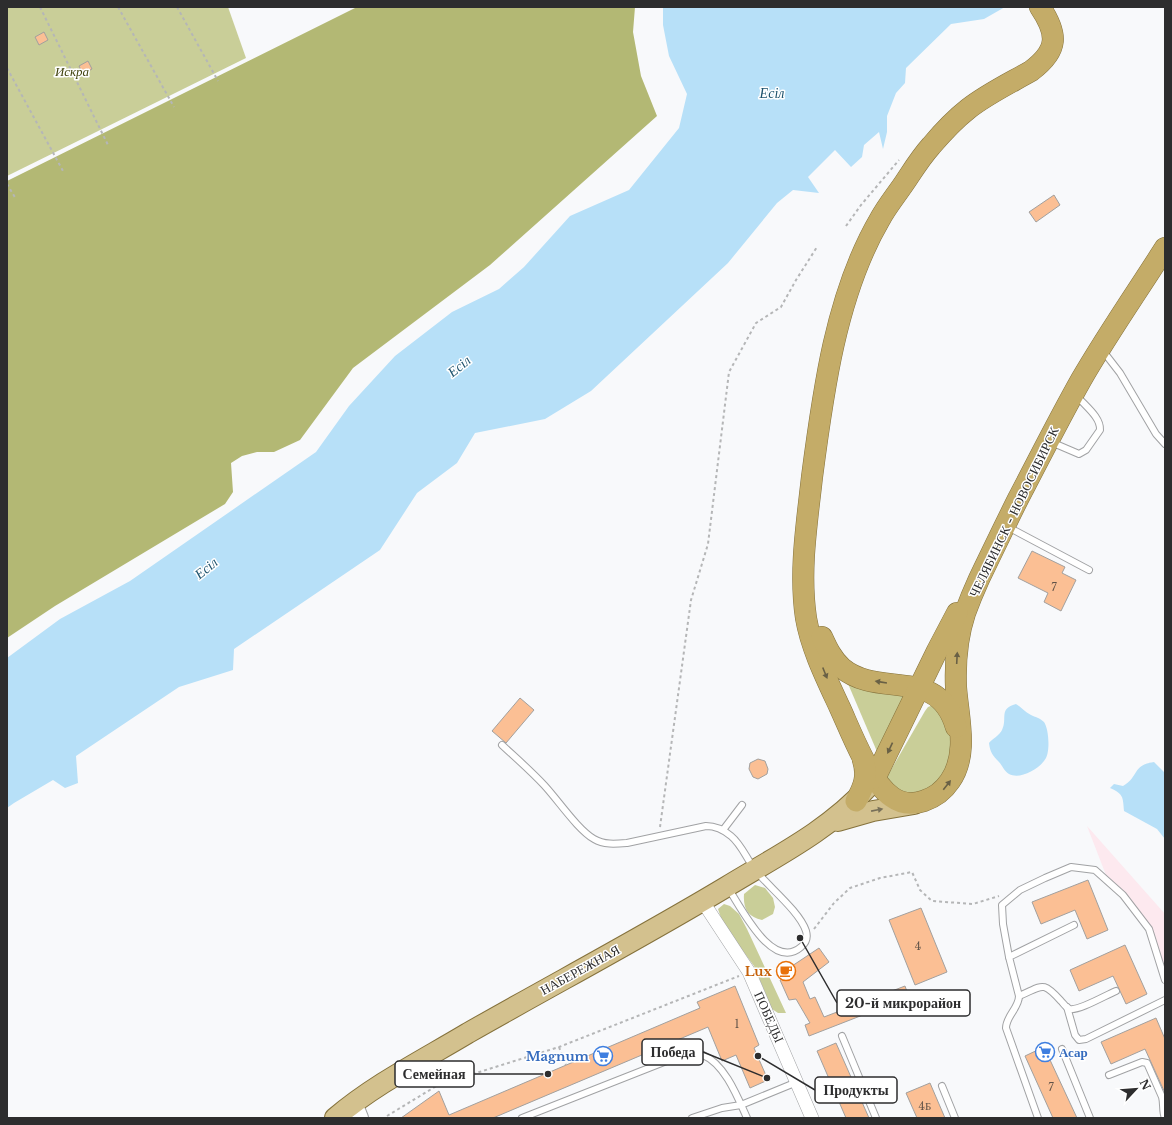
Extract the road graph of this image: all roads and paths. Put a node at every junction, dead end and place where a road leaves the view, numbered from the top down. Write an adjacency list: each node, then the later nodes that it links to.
1 (40, 7): 8 (path)
2 (118, 7): 7 (path)
3 (177, 7): 6 (path)
4 (1042, 9): 14 (highway)
5 (7, 68): 9 (path)
6 (218, 81)
7 (174, 108)
8 (108, 145)
9 (63, 171)
10 (7, 184): 11 (path)
11 (16, 199)
12 (817, 247): 33 (path)
13 (1164, 251): 15 (highway, ЧЕЛЯБИНСК - НОВОСИБИРСК)
14 (858, 265): 21 (highway, one-way to 14); 25 (highway, one-way to 25)
15 (1101, 349): 16 (highway, ЧЕЛЯБИНСК - НОВОСИБИРСК); 18 (lane)
16 (1074, 393): 17 (highway, ЧЕЛЯБИНСК - НОВОСИБИРСК); 17 (lane)
17 (1048, 441): 19 (highway, ЧЕЛЯБИНСК - НОВОСИБИРСК)
18 (1165, 444)
19 (1000, 534): 20 (lane); 21 (highway); 26 (highway, ЧЕЛЯБИНСК - НОВОСИБИРСК, one-way to 19)
20 (1089, 570)
21 (919, 688): 22 (highway); 23 (highway)
22 (946, 706): 23 (highway); 26 (highway)
23 (904, 720): 27 (highway, one-way to 27)
24 (502, 745): 33 (lane)
25 (858, 746): 27 (highway); 28 (highway)
26 (961, 748): 29 (highway, ЧЕЛЯБИНСК - НОВОСИБИРСК, one-way to 26)
27 (875, 778): 28 (main road, НАБЕРЕЖНАЯ); 29 (highway)
28 (856, 801): 31 (main road, НАБЕРЕЖНАЯ)
29 (914, 804): 31 (main road, НАБЕРЕЖНАЯ, one-way to 29)
30 (742, 805): 32 (lane)
31 (826, 825): 34 (main road, НАБЕРЕЖНАЯ)
32 (723, 830): 33 (lane); 34 (lane)
33 (658, 836)
34 (756, 870): 35 (main road, НАБЕРЕЖНАЯ); 39 (lane)
35 (727, 887): 37 (main road, НАБЕРЕЖНАЯ); 39 (lane)
36 (1020, 890): 39 (path); 40 (lane); 42 (lane)
37 (703, 902): 41 (street, ПОБЕДЫ); 55 (main road, НАБЕРЕЖНАЯ)
38 (1074, 925): 40 (lane)
39 (807, 938)
40 (1009, 957): 44 (lane)
41 (749, 972): 48 (path); 52 (street, ПОБЕДЫ)
42 (1165, 980)
43 (1116, 991): 46 (lane)
44 (1019, 996): 46 (lane); 64 (lane)
45 (1165, 1000): 46 (lane)
46 (1067, 1007)
47 (842, 1036): 62 (lane)
48 (559, 1047): 50 (path); 56 (path)
49 (1062, 1049): 65 (lane)
50 (566, 1065)
51 (1109, 1076): 66 (lane)
52 (797, 1082): 54 (lane); 61 (street, ПОБЕДЫ)
53 (942, 1086): 63 (lane)
54 (742, 1106): 58 (lane); 59 (lane); 60 (lane)
55 (356, 1110): 57 (main road, НАБЕРЕЖНАЯ)
56 (387, 1116)
57 (335, 1118)
58 (522, 1118)
59 (692, 1118)
60 (747, 1118)
61 (812, 1118)
62 (876, 1118)
63 (955, 1118)
64 (1038, 1118)
65 (1090, 1118)
66 (1165, 1118)

